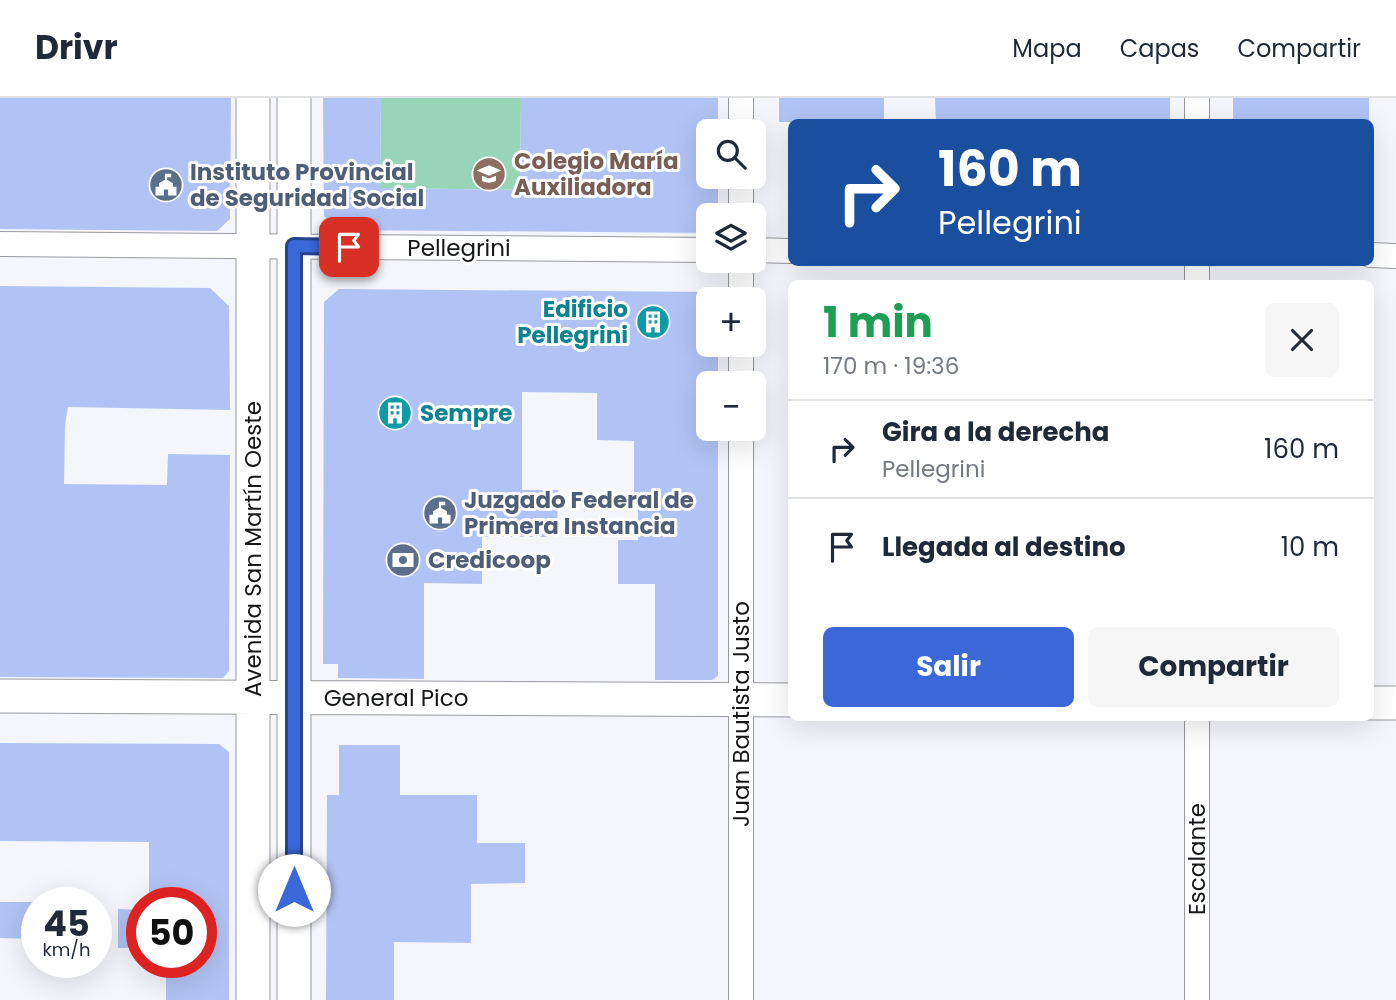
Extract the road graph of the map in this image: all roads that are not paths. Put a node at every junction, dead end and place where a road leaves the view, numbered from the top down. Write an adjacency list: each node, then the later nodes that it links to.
1 (253, 98): 8 (main road, Avenida San Martín Oeste)
2 (294, 98): 9 (main road, Avenida San Martín Oeste)
3 (741, 98): 5 (street)
4 (1197, 98): 6 (street)
5 (741, 119)
6 (1197, 119)
7 (0, 244): 8 (street, Pellegrini)
8 (253, 246): 9 (street, Pellegrini); 17 (main road, Avenida San Martín Oeste)
9 (294, 246): 10 (street, Pellegrini); 18 (main road, Avenida San Martín Oeste)
10 (696, 250)
11 (766, 250): 12 (street)
12 (788, 251)
13 (1374, 256): 14 (street)
14 (1396, 256)
15 (741, 441): 19 (street, Juan Bautista Justo)
16 (0, 696): 17 (main road, General Pico)
17 (253, 698): 18 (main road, General Pico); 24 (main road, Avenida San Martín Oeste)
18 (294, 698): 19 (main road, General Pico); 25 (main road, Avenida San Martín Oeste)
19 (741, 700): 20 (main road, General Pico); 26 (street, Juan Bautista Justo)
20 (788, 700)
21 (1374, 703): 22 (main road)
22 (1396, 703)
23 (1197, 721): 27 (street, Escalante)
24 (253, 1000)
25 (294, 1000)
26 (741, 1000)
27 (1197, 1000)

